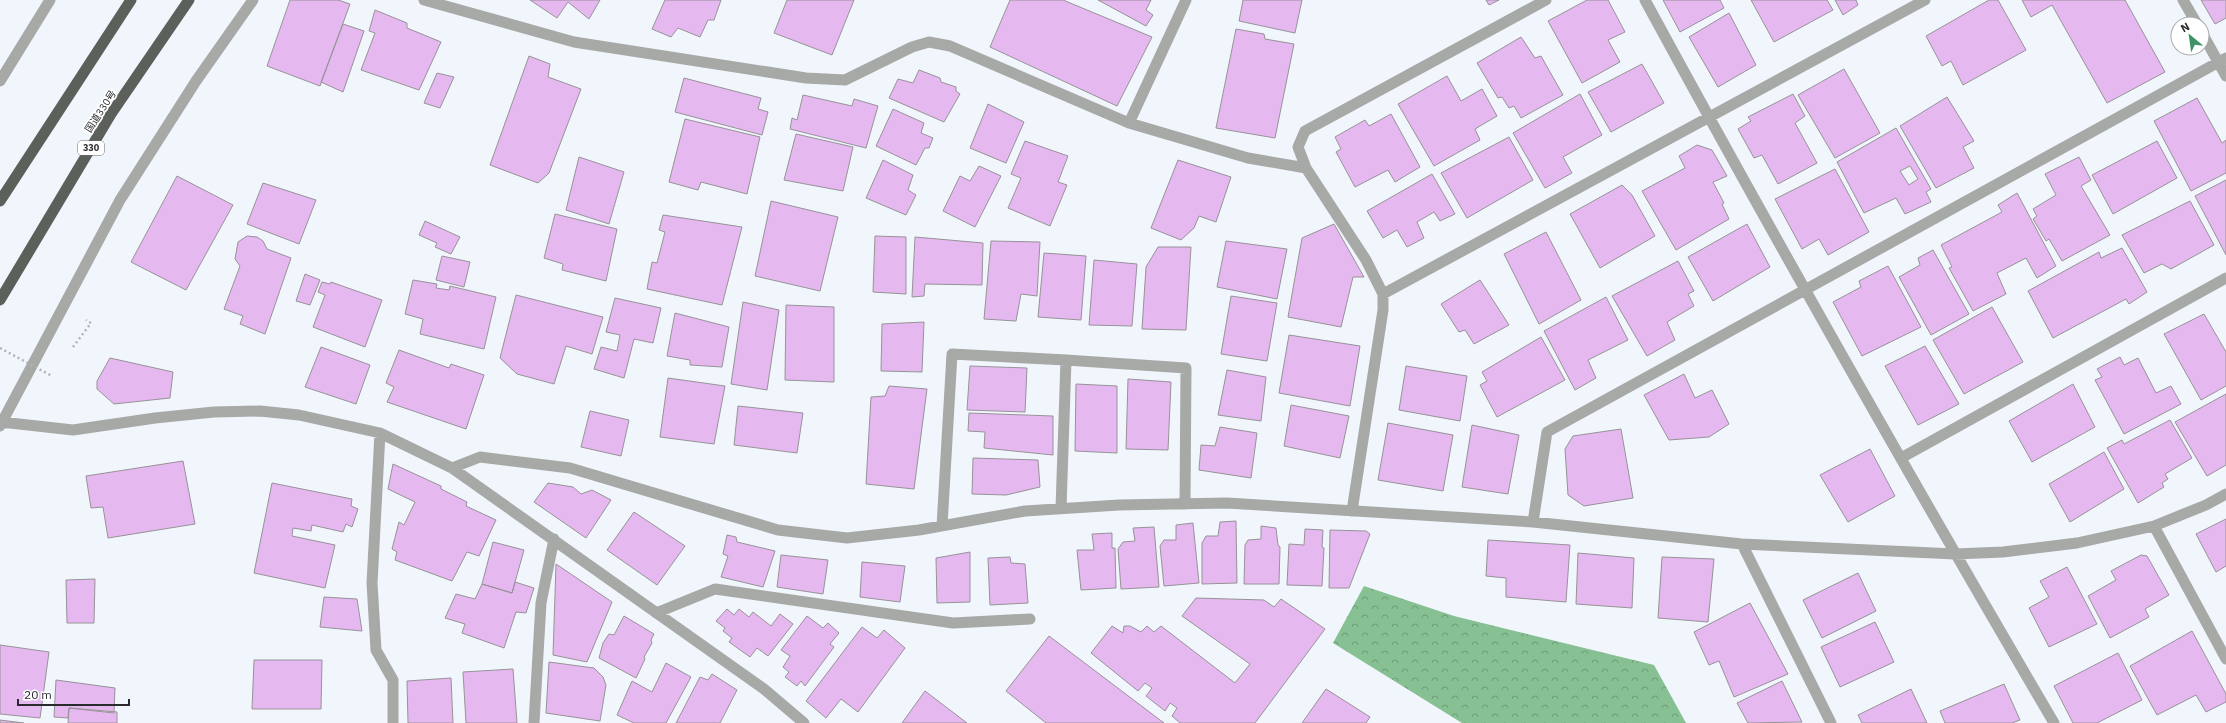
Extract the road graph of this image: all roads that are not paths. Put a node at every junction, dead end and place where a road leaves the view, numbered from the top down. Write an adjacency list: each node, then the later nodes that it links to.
1 (50, 0): 15 (street)
2 (131, 0): 19 (highway)
3 (189, 0): 23 (highway, 国道330号 / 330)
4 (253, 0): 25 (street)
5 (424, 0): 17 (street)
6 (1186, 0): 17 (street)
7 (1546, 0): 18 (street)
8 (1645, 0): 16 (street)
9 (1925, 0): 16 (street)
10 (2183, 0): 11 (street)
11 (2192, 16)
12 (2210, 44): 13 (street)
13 (2222, 60): 14 (street); 21 (street)
14 (2226, 76)
15 (0, 81)
16 (1710, 118): 21 (street); 22 (street)
17 (1129, 123): 18 (street)
18 (1306, 168): 22 (street)
19 (0, 201)
20 (2226, 278): 27 (street)
21 (1806, 288): 27 (street); 33 (street)
22 (1383, 294): 32 (street)
23 (0, 300)
24 (1066, 360): 30 (street); 31 (street); 34 (street)
25 (1, 424): 26 (street)
26 (380, 433): 28 (street); 42 (street)
27 (1901, 458): 38 (street)
28 (452, 468): 34 (street); 36 (street)
29 (2226, 494): 35 (street)
30 (1185, 504): 31 (street); 32 (street)
31 (1061, 508): 34 (street)
32 (1352, 511): 33 (street)
33 (1533, 522): 37 (street)
34 (942, 526)
35 (2154, 526): 38 (street); 41 (street)
36 (554, 540): 39 (street); 43 (street)
37 (1742, 544): 38 (street); 45 (street)
38 (1955, 554): 46 (street)
39 (656, 613): 40 (street); 44 (street)
40 (1030, 619)
41 (2226, 659)
42 (393, 723)
43 (534, 723)
44 (804, 723)
45 (1831, 723)
46 (2054, 723)

